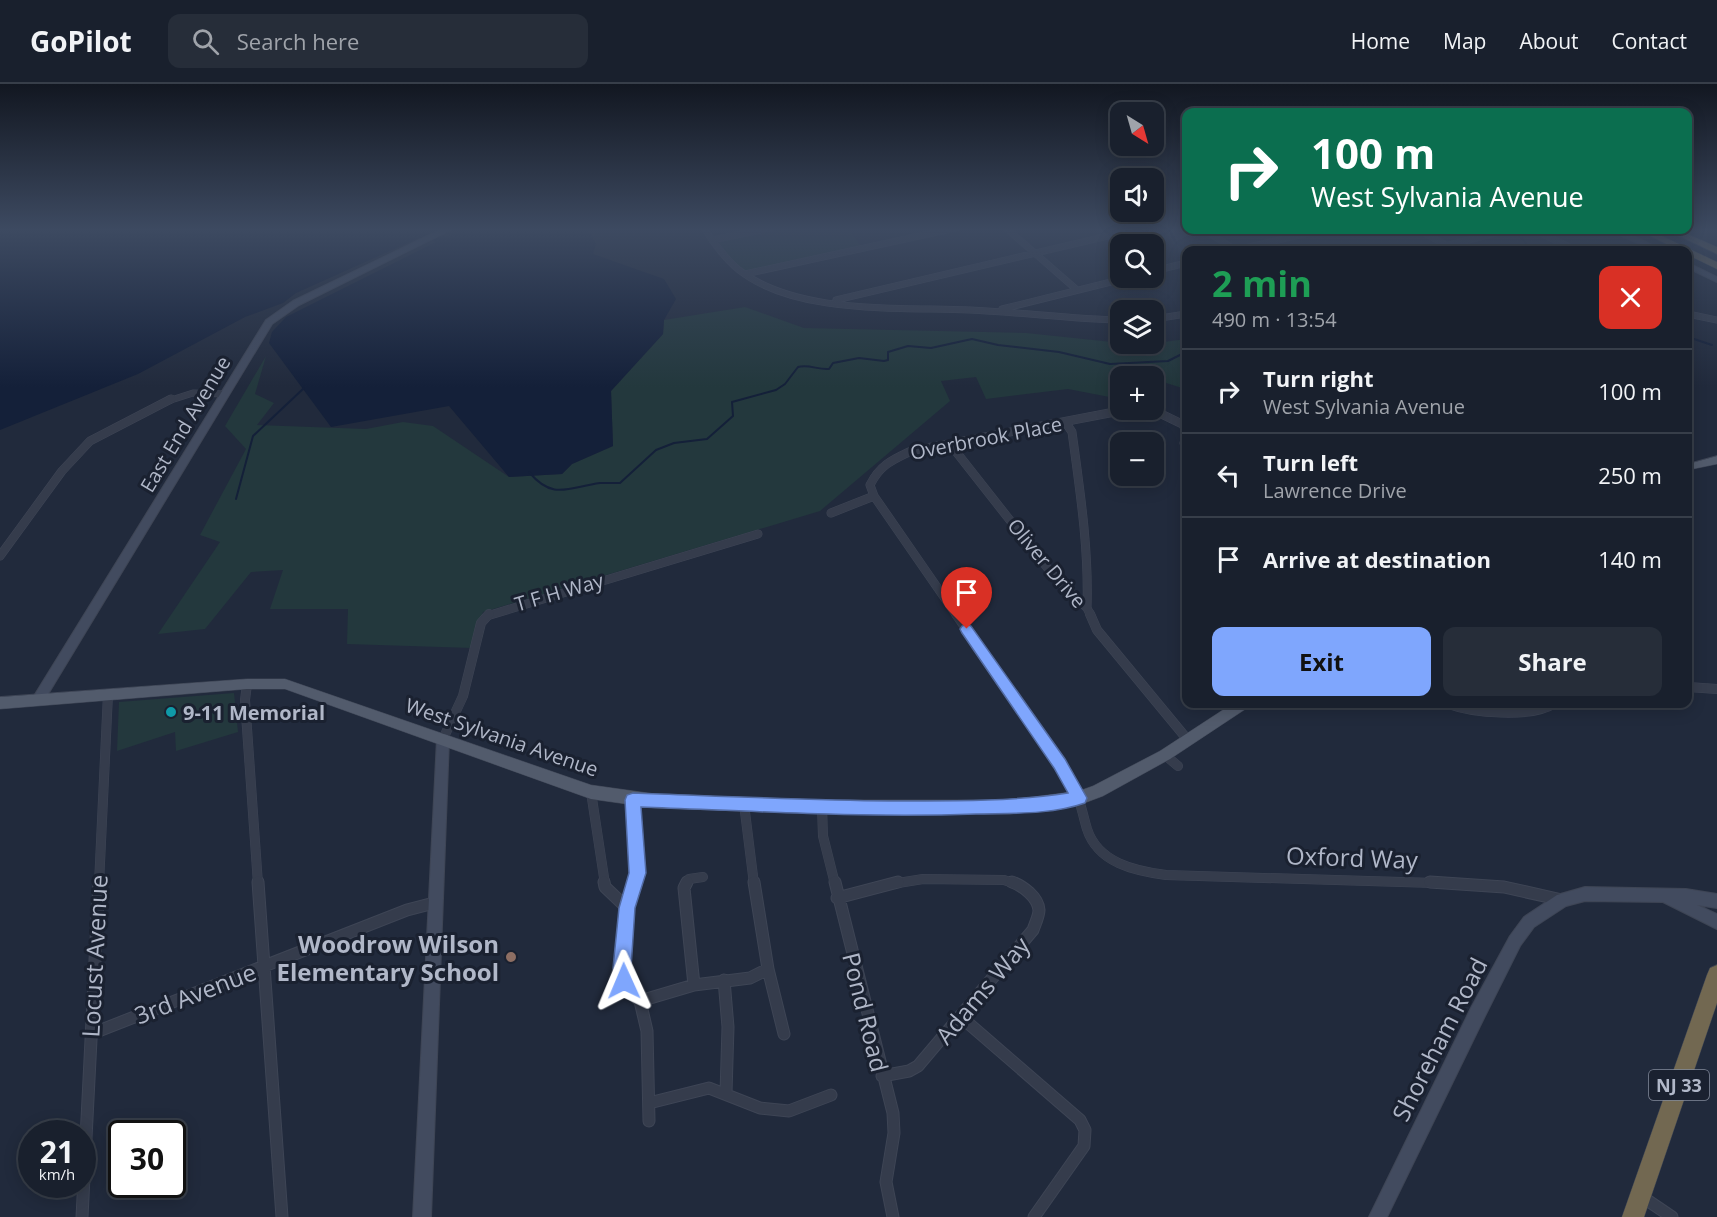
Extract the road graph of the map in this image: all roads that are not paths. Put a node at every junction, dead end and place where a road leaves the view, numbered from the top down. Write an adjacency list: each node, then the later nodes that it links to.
1 (344, 281): 14 (street, East End Avenue)
2 (757, 281): 7 (street)
3 (918, 281): 7 (street)
4 (1066, 281): 6 (street)
5 (1110, 282): 6 (street)
6 (1077, 290): 8 (street)
7 (830, 302): 8 (street)
8 (996, 310): 12 (street)
9 (1182, 315): 11 (street)
10 (1692, 315): 13 (street)
11 (1164, 317)
12 (1110, 320)
13 (1717, 320)
14 (225, 394): 25 (street); 31 (street, East End Avenue)
15 (1110, 413): 17 (street, Overbrook Place)
16 (1164, 416): 18 (street)
17 (1066, 423): 19 (street, Overbrook Place); 26 (street)
18 (1182, 425)
19 (950, 444): 22 (street, Overbrook Place); 26 (street, Oliver Drive)
20 (1717, 460): 21 (main road)
21 (1692, 466)
22 (874, 496): 23 (street); 41 (street, Oxford Way)
23 (831, 513)
24 (758, 534): 36 (street, T F H Way)
25 (0, 556)
26 (1087, 608): 37 (street, Oliver Drive)
27 (247, 684): 30 (main road, West Sylvania Avenue); 36 (main road, West Sylvania Avenue); 53 (street)
28 (1692, 687): 29 (street)
29 (1717, 689)
30 (108, 694): 31 (main road, West Sylvania Avenue); 60 (street, Locust Avenue)
31 (38, 700): 32 (main road, West Sylvania Avenue)
32 (0, 703)
33 (1236, 708): 37 (main road, West Sylvania Avenue)
34 (1462, 708): 35 (street)
35 (1545, 708)
36 (443, 739): 40 (main road, West Sylvania Avenue); 50 (street)
37 (1186, 739): 38 (main road, West Sylvania Avenue)
38 (1165, 756): 39 (street); 41 (main road, West Sylvania Avenue)
39 (1178, 766)
40 (591, 792): 42 (main road, West Sylvania Avenue); 51 (street)
41 (1079, 798): 44 (main road, West Sylvania Avenue); 48 (street, Oxford Way)
42 (633, 800): 43 (main road, West Sylvania Avenue); 51 (street)
43 (744, 804): 44 (main road, West Sylvania Avenue); 54 (street)
44 (822, 807): 46 (street, Pond Road)
45 (703, 877): 57 (street)
46 (837, 897): 59 (street, Adams Way); 62 (street, Pond Road)
47 (1664, 897): 48 (street, Oxford Way); 49 (street, Oxford Way); 52 (street, Oxford Way)
48 (1562, 900): 73 (street, Shoreham Road)
49 (1717, 901)
50 (434, 903): 53 (street, 3rd Avenue); 70 (street)
51 (627, 908): 58 (street)
52 (1717, 922)
53 (264, 967): 60 (street, 3rd Avenue); 69 (street)
54 (768, 969): 56 (street); 61 (street)
55 (1717, 975): 67 (highway, NJ 33)
56 (724, 981): 57 (street); 63 (street)
57 (694, 985): 58 (street)
58 (640, 1001): 65 (street)
59 (960, 1016): 62 (street, Adams Way); 72 (street)
60 (91, 1034): 68 (street, Locust Avenue)
61 (784, 1034)
62 (882, 1076): 71 (street, Pond Road)
63 (726, 1093): 64 (street); 65 (street)
64 (831, 1095)
65 (649, 1103): 66 (street)
66 (650, 1121)
67 (1636, 1206): 74 (street)
68 (82, 1217)
69 (282, 1217)
70 (422, 1217)
71 (893, 1217)
72 (1034, 1217)
73 (1378, 1217)
74 (1672, 1217)

